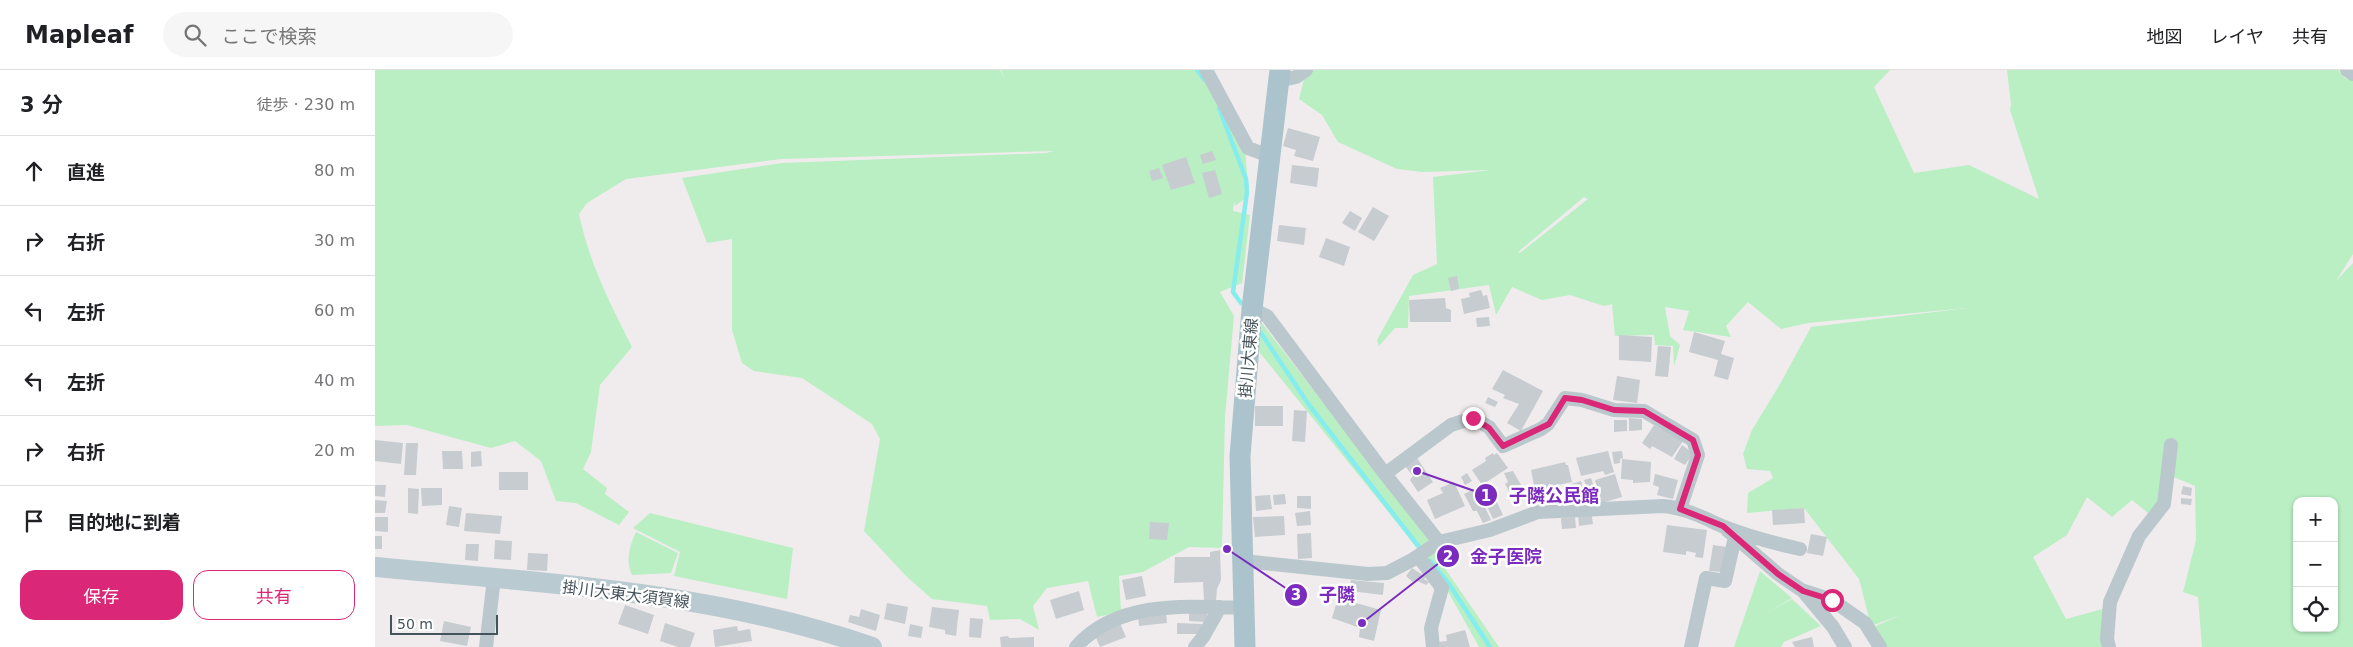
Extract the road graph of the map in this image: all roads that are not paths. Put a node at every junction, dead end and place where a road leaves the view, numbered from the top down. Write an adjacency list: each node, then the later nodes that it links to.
1 (1206, 70): 6 (street)
2 (1306, 70): 5 (street)
3 (2347, 70): 4 (street)
4 (2353, 74)
5 (1279, 76): 6 (main road, 掛川大東線)
6 (1269, 156): 7 (main road, 掛川大東線)
7 (1252, 309): 9 (street); 16 (main road, 掛川大東線)
8 (2171, 445): 31 (street)
9 (1385, 474): 10 (street); 13 (street)
10 (1680, 509): 11 (street); 13 (street)
11 (1723, 526): 12 (street); 14 (street)
12 (1735, 537): 19 (street); 28 (street)
13 (1436, 544): 15 (street)
14 (1800, 548)
15 (1420, 556): 16 (street); 27 (street)
16 (1243, 561): 21 (main road, 掛川大東線)
17 (375, 567): 18 (main road, 掛川大東大須賀線)
18 (494, 578): 22 (street); 23 (main road, 掛川大東大須賀線)
19 (1803, 591): 29 (street); 30 (street)
20 (1220, 607): 21 (street); 24 (street); 25 (street)
21 (1244, 608): 26 (main road, 掛川大東線)
22 (486, 647)
23 (872, 647)
24 (1076, 647)
25 (1195, 647)
26 (1245, 647)
27 (1433, 647)
28 (1691, 647)
29 (1845, 647)
30 (1880, 647)
31 (2109, 647)

